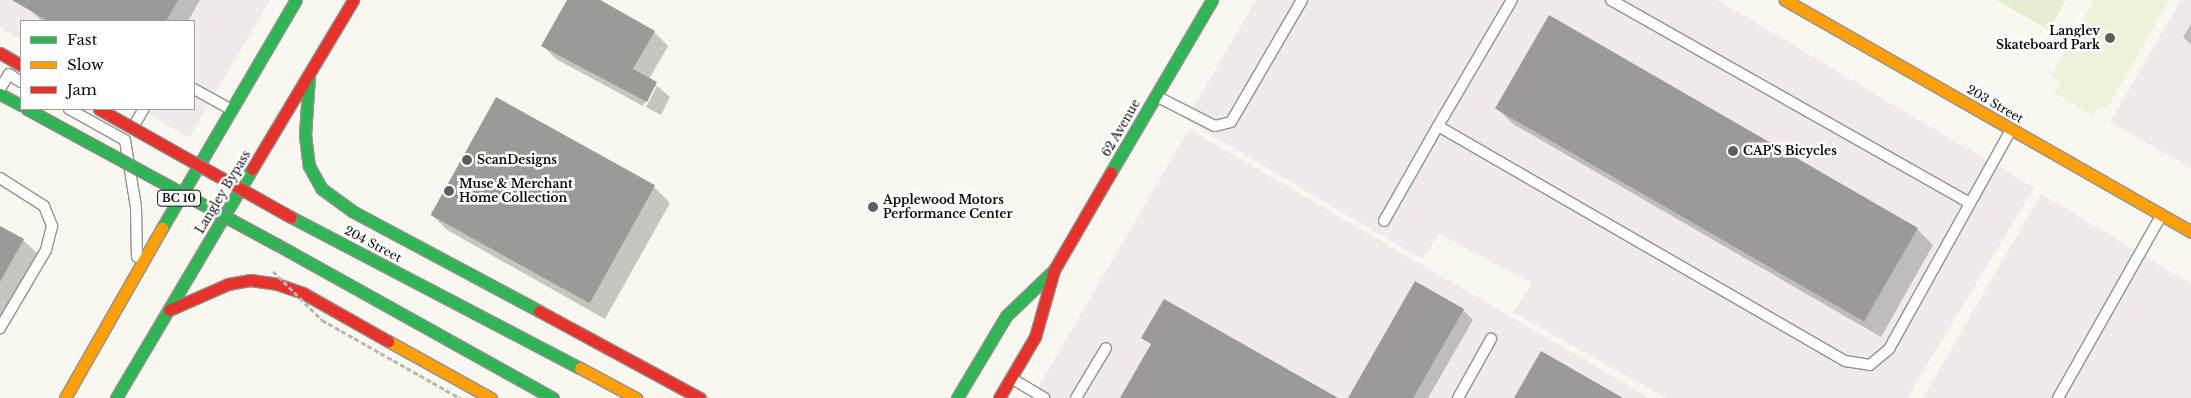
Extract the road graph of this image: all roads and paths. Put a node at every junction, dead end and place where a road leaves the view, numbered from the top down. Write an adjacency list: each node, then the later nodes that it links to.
1 (296, 0): 21 (main road, BC 10)
2 (353, 0): 10 (main road, Langley Bypass)
3 (1212, 0): 15 (main road, 62 Avenue)
4 (1302, 0): 15 (lane)
5 (1512, 0): 22 (lane)
6 (1612, 0): 26 (lane)
7 (1785, 0): 23 (main road, 203 Street)
8 (0, 53): 9 (main road)
9 (20, 64)
10 (309, 75): 33 (main road, Langley Bypass); 44 (main road)
11 (20, 81): 12 (lane)
12 (0, 89)
13 (195, 90): 21 (lane)
14 (0, 94): 16 (main road)
15 (1156, 96): 32 (main road, 62 Avenue)
16 (20, 104)
17 (29, 110): 42 (main road, bridge)
18 (72, 110): 24 (lane)
19 (101, 110): 43 (main road, 204 Street, bridge)
20 (143, 110): 24 (lane)
21 (231, 110): 31 (main road, BC 10)
22 (1438, 126): 26 (lane); 28 (lane)
23 (2012, 130): 26 (lane); 27 (main road, 203 Street)
24 (125, 140): 31 (lane)
25 (0, 178): 34 (lane)
26 (1970, 203)
27 (2162, 215): 29 (main road, 203 Street); 50 (lane)
28 (1384, 221)
29 (2191, 232)
30 (271, 269): 40 (path, bridge)
31 (137, 270): 38 (main road, BC 10)
32 (1054, 270): 37 (main road, 62 Avenue); 45 (main road, 62 Avenue)
33 (169, 310): 39 (main road, Langley Bypass); 41 (main road)
34 (0, 328)
35 (1492, 339): 49 (lane)
36 (1106, 348): 48 (lane)
37 (1010, 378): 46 (main road, 62 Avenue); 47 (lane)
38 (65, 398)
39 (116, 398)
40 (460, 398)
41 (491, 398)
42 (553, 398)
43 (636, 398)
44 (700, 398)
45 (957, 398)
46 (999, 398)
47 (1044, 398)
48 (1076, 398)
49 (1458, 398)
50 (2058, 398)

